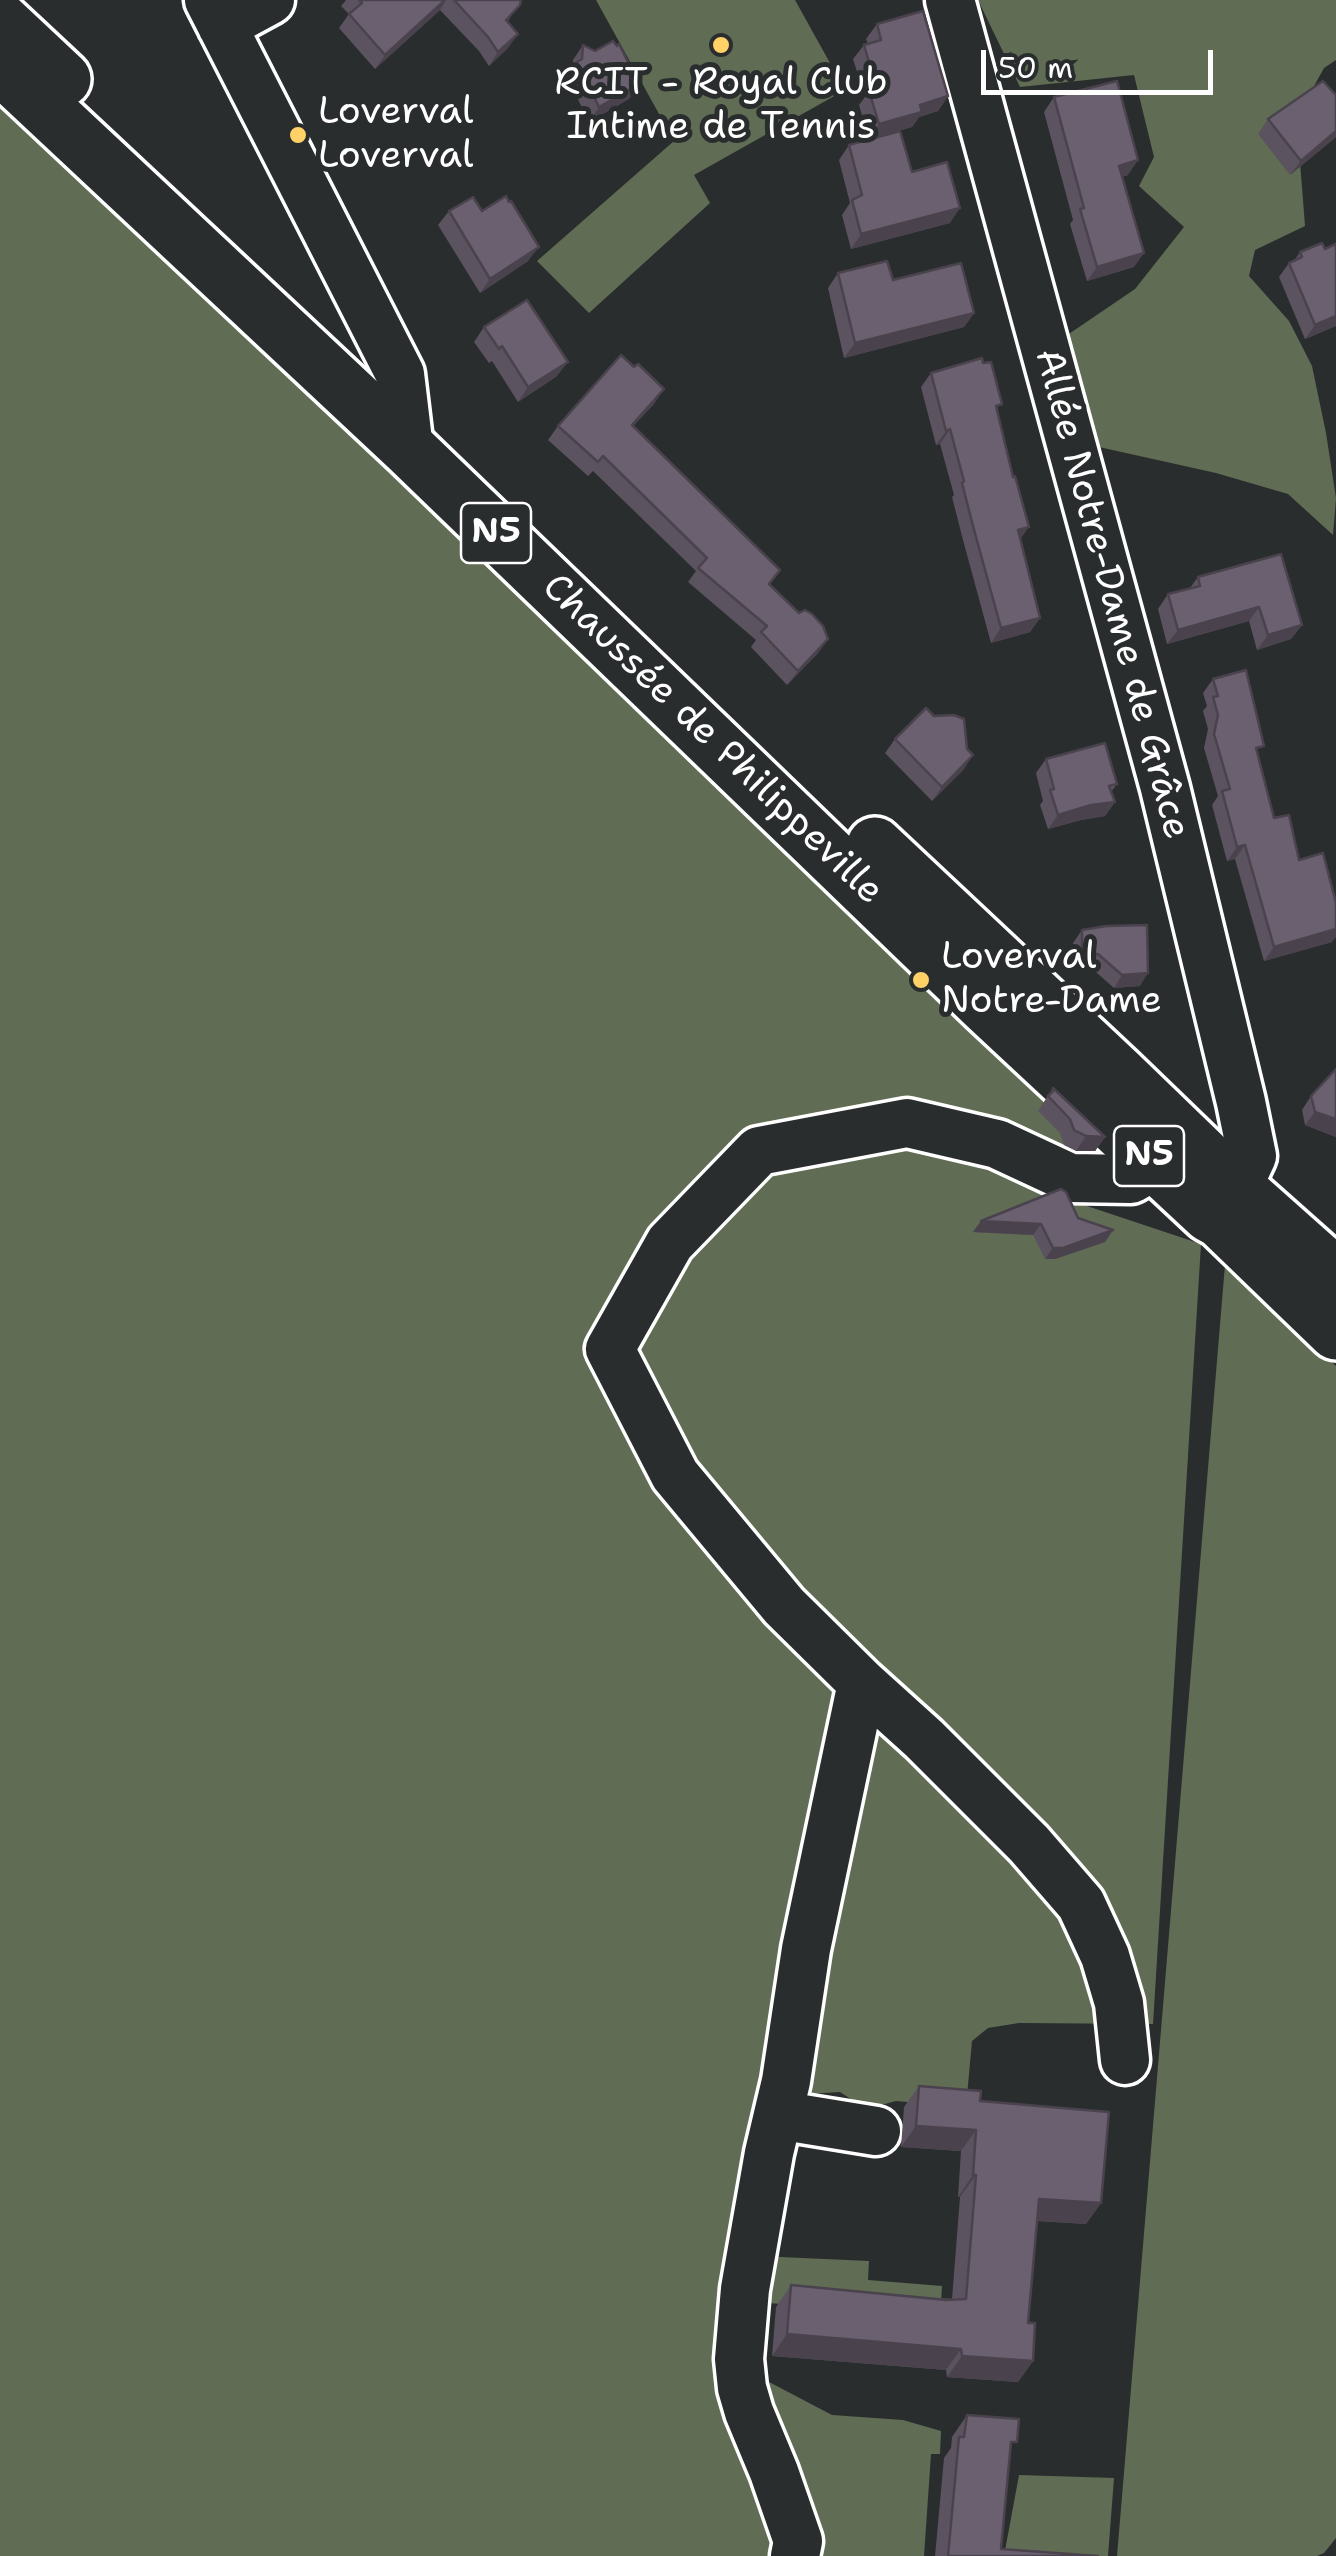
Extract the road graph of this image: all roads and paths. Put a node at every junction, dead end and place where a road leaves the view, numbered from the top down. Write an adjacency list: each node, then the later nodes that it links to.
1 (270, 0): 3 (street)
2 (950, 0): 8 (street, Allée Notre-Dame de Grâce)
3 (216, 13): 6 (street)
4 (0, 20): 6 (main road, Chaussée de Philippeville / N5)
5 (0, 66): 6 (main road, Chaussée de Philippeville / N5)
6 (407, 426): 7 (main road, Chaussée de Philippeville / N5); 8 (main road, Chaussée de Philippeville / N5)
7 (1157, 1164): 8 (main road, Chaussée de Philippeville / N5); 11 (street)
8 (1223, 1201): 9 (main road, Chaussée de Philippeville / N5)
9 (1313, 1260): 10 (main road, Chaussée de Philippeville / N5)
10 (1336, 1332)
11 (862, 1683): 12 (street); 13 (street)
12 (1126, 2060)
13 (778, 2116): 14 (street); 15 (street)
14 (876, 2131)
15 (795, 2556)

